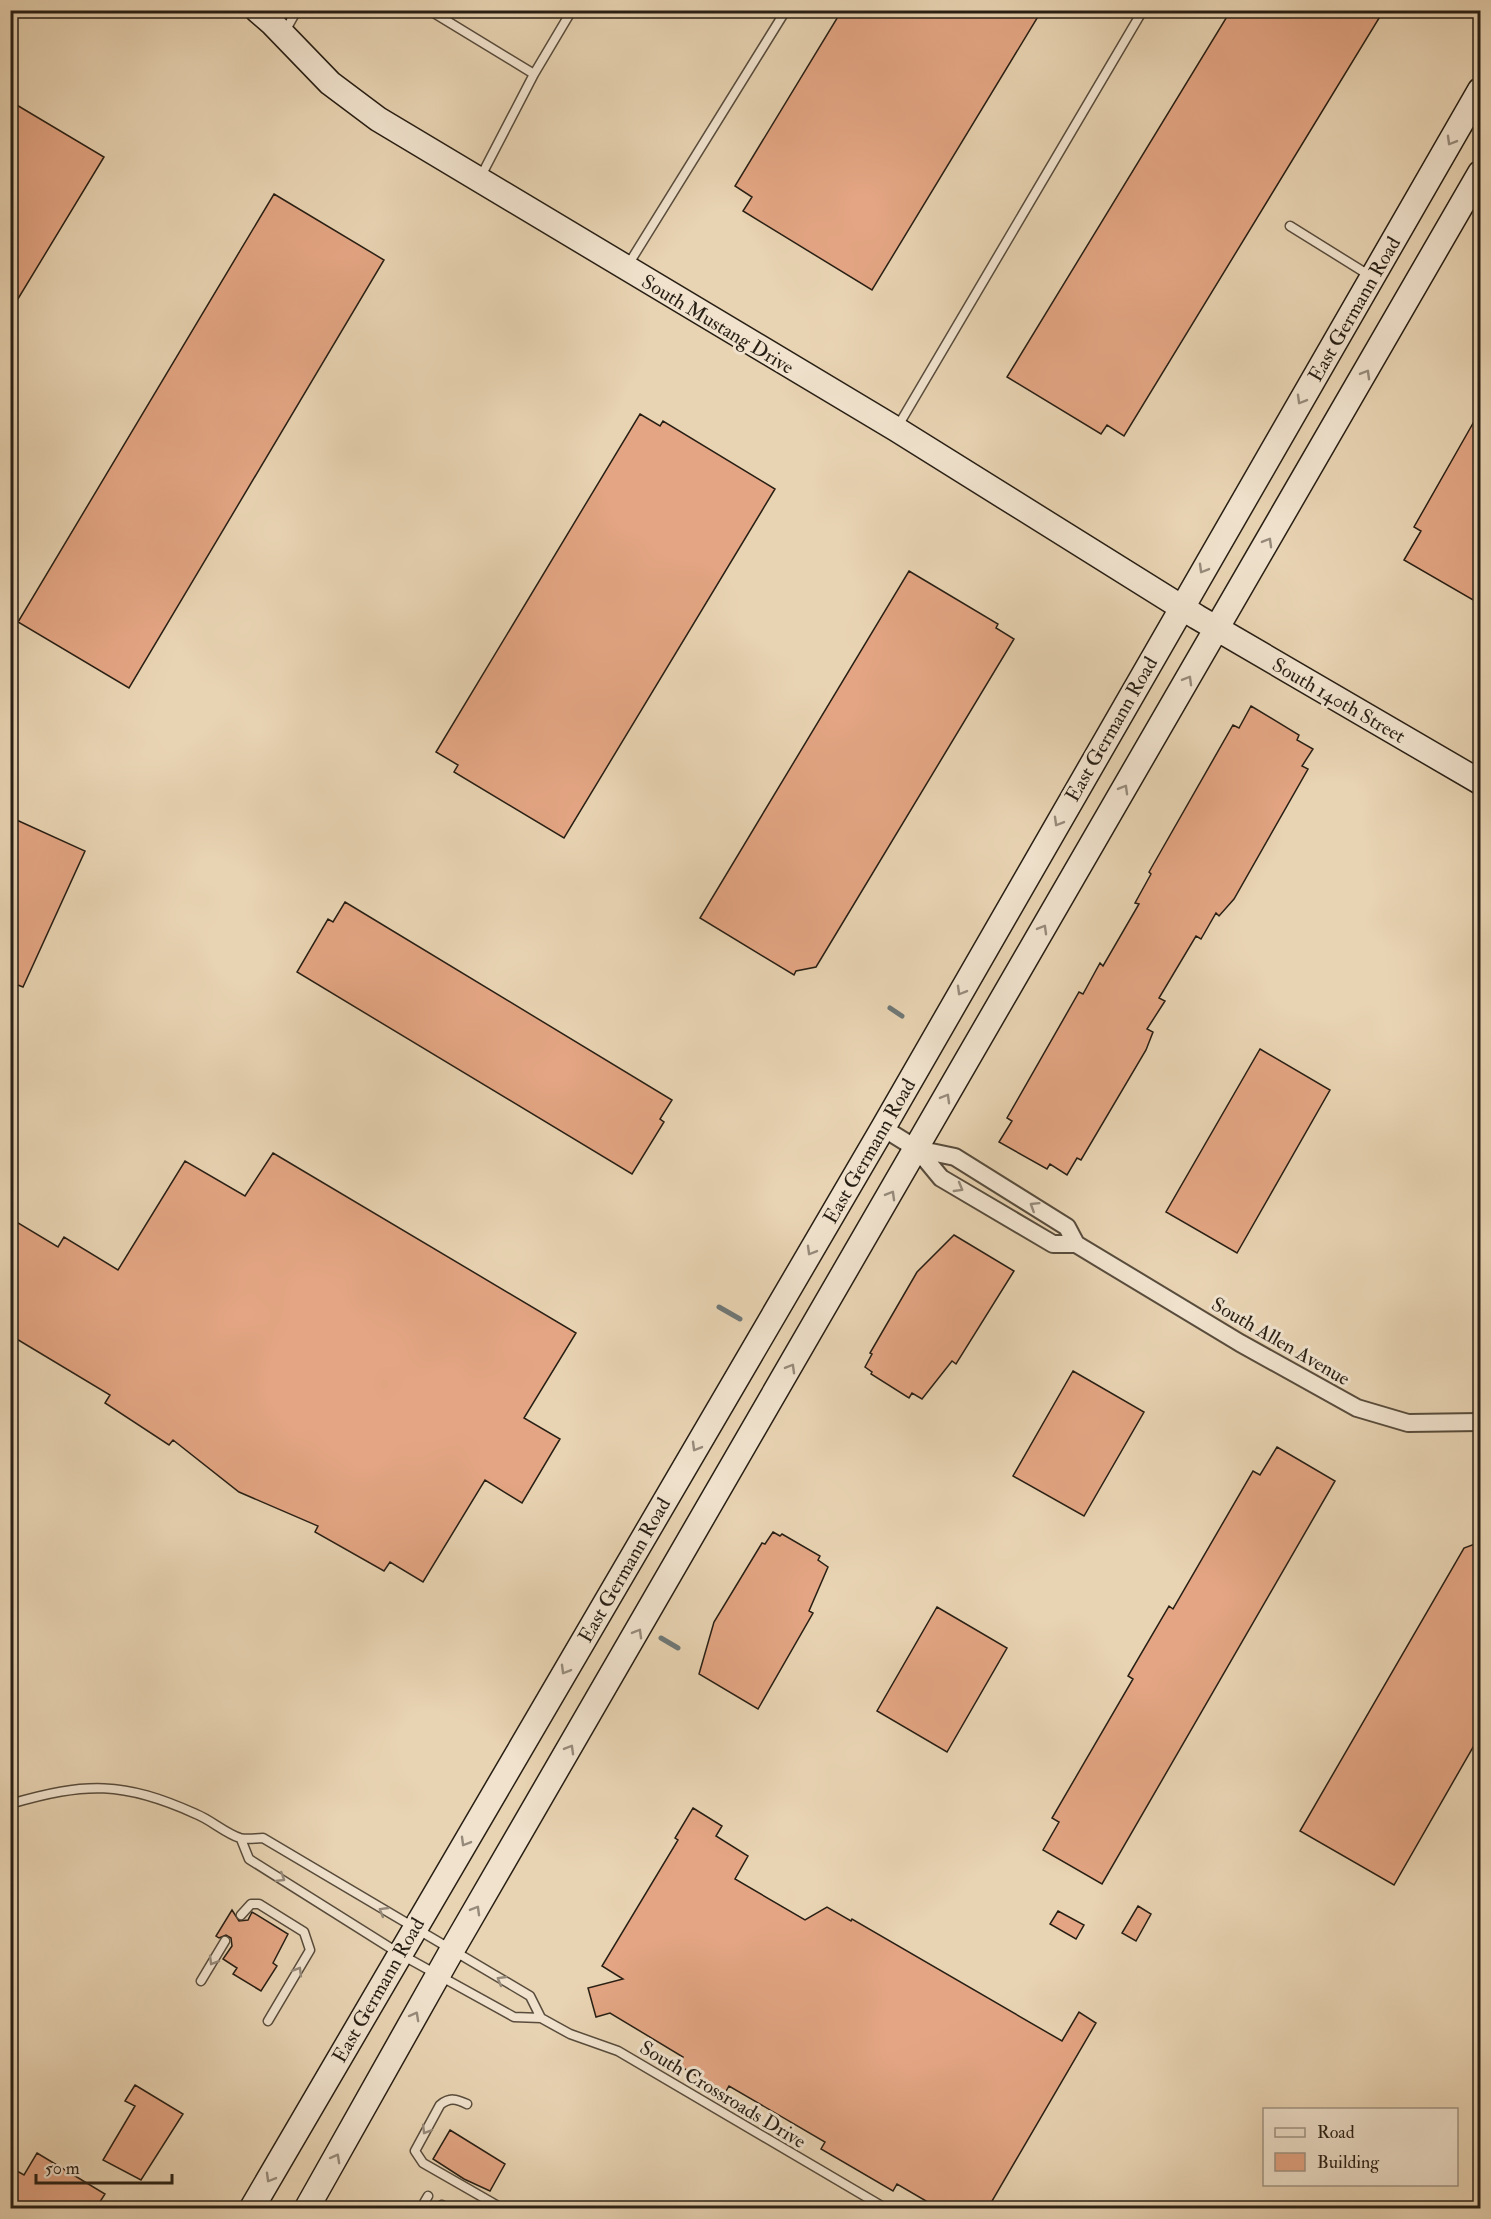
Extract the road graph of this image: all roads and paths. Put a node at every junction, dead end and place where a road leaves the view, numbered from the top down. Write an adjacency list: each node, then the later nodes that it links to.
1 (257, 10): 7 (main road, South Mustang Drive)
2 (297, 10): 7 (lane)
3 (429, 10): 8 (lane)
4 (572, 10): 8 (lane)
5 (786, 10): 13 (lane)
6 (1143, 10): 15 (lane)
7 (284, 34): 11 (main road, South Mustang Drive)
8 (534, 74): 11 (lane)
9 (1480, 90): 14 (main road, East Germann Road, one-way to 14)
10 (1480, 173): 17 (main road, East Germann Road, one-way to 10)
11 (479, 180): 13 (main road, South Mustang Drive)
12 (1290, 226): 14 (lane)
13 (625, 269): 15 (main road, South Mustang Drive)
14 (1372, 277): 16 (main road, East Germann Road, one-way to 16)
15 (896, 429): 16 (main road, South Mustang Drive)
16 (1189, 612): 17 (main road, South 140th Street); 19 (main road, East Germann Road, one-way to 19)
17 (1218, 629): 18 (main road, South 140th Street); 20 (main road, East Germann Road, one-way to 17)
18 (1480, 782)
19 (883, 1128): 20 (street, South Allen Avenue); 26 (main road, East Germann Road, one-way to 26)
20 (917, 1149): 21 (street, South Allen Avenue, one-way to 20); 21 (street, South Allen Avenue, one-way to 21); 28 (main road, East Germann Road, one-way to 20)
21 (1076, 1244): 22 (street, South Allen Avenue)
22 (1480, 1422)
23 (10, 1804): 24 (lane, South Crossroads Drive)
24 (241, 1839): 26 (lane, South Crossroads Drive, one-way to 24); 29 (lane, South Crossroads Drive, one-way to 29)
25 (241, 1915): 33 (lane, one-way to 25)
26 (414, 1929): 28 (lane, South Crossroads Drive); 29 (main road, East Germann Road)
27 (225, 1941): 31 (lane, one-way to 31)
28 (451, 1952): 30 (main road, East Germann Road); 32 (lane, South Crossroads Drive, one-way to 28)
29 (400, 1954): 30 (lane, South Crossroads Drive); 37 (main road, East Germann Road, one-way to 37)
30 (437, 1976): 32 (lane, South Crossroads Drive); 38 (main road, East Germann Road, one-way to 30)
31 (201, 1981)
32 (541, 2018): 40 (lane, South Crossroads Drive)
33 (268, 2021)
34 (467, 2104): 36 (lane, one-way to 36)
35 (428, 2196): 39 (lane)
36 (498, 2206)
37 (252, 2208)
38 (307, 2208)
39 (421, 2208)
40 (885, 2208)

